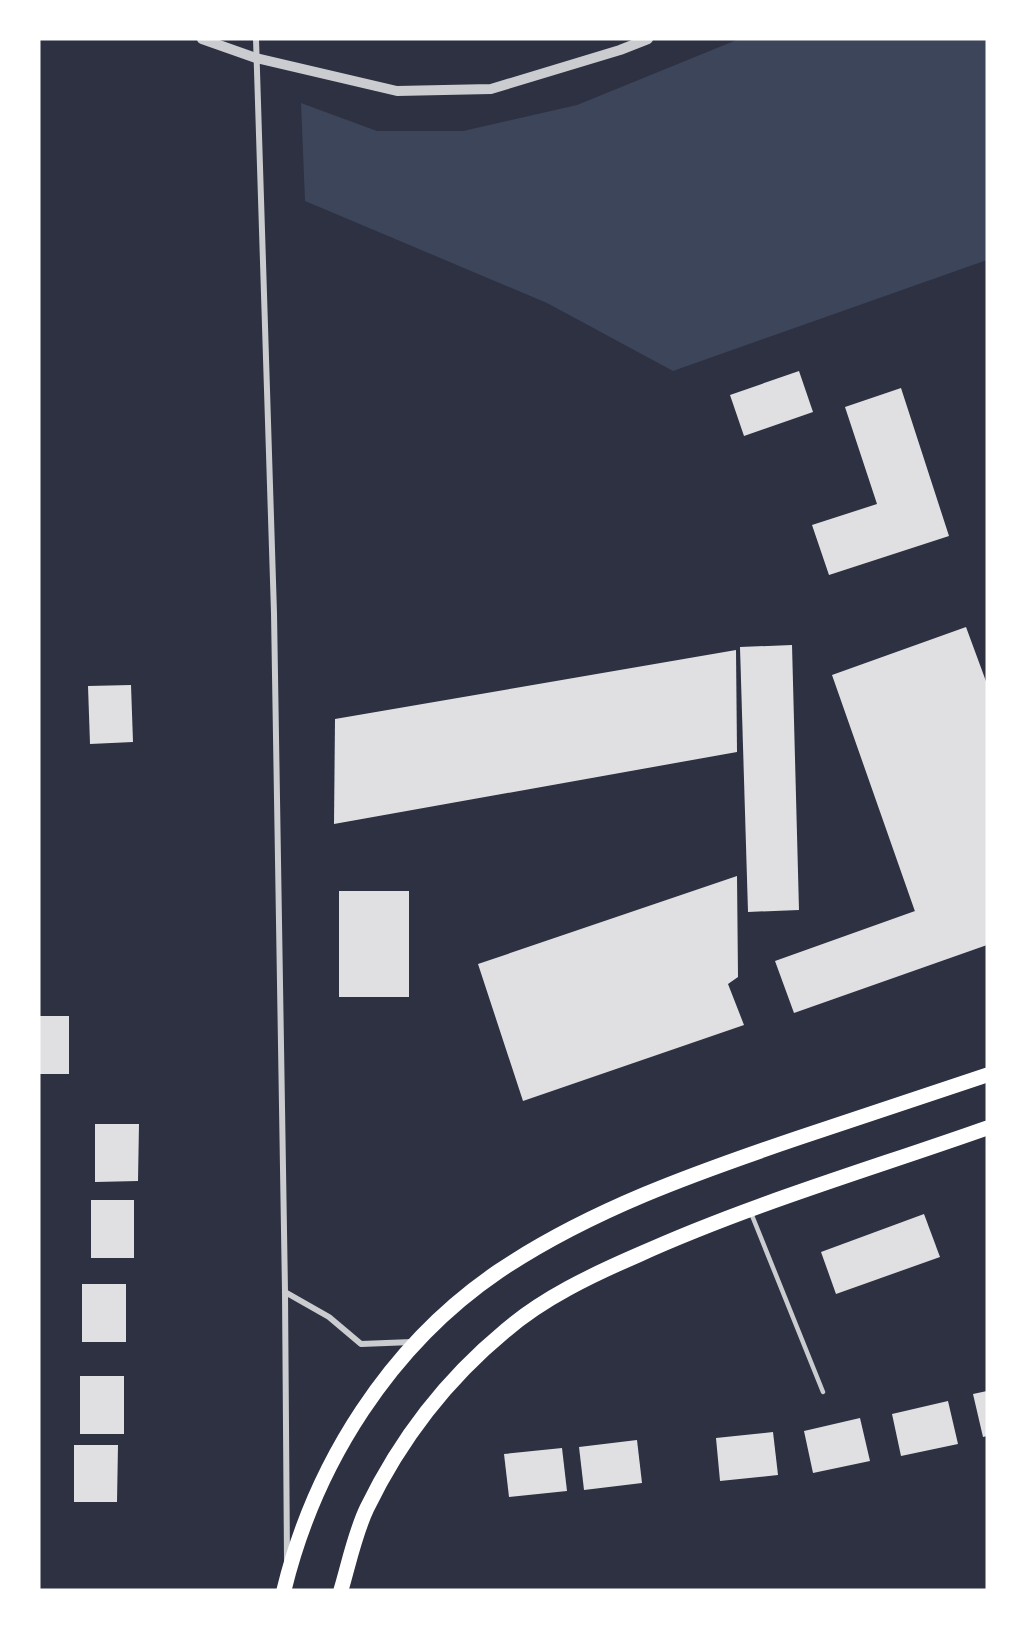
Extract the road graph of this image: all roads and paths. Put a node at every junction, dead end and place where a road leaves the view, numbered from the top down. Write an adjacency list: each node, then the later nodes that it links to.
1 (202, 39): 4 (street)
2 (256, 39): 4 (street)
3 (648, 39): 4 (street)
4 (256, 58): 8 (street)
5 (987, 1075): 9 (main road)
6 (987, 1128): 7 (main road)
7 (750, 1210): 10 (lane); 12 (main road)
8 (285, 1292): 9 (street); 11 (street)
9 (416, 1342): 11 (main road)
10 (823, 1392)
11 (286, 1585)
12 (341, 1590)

